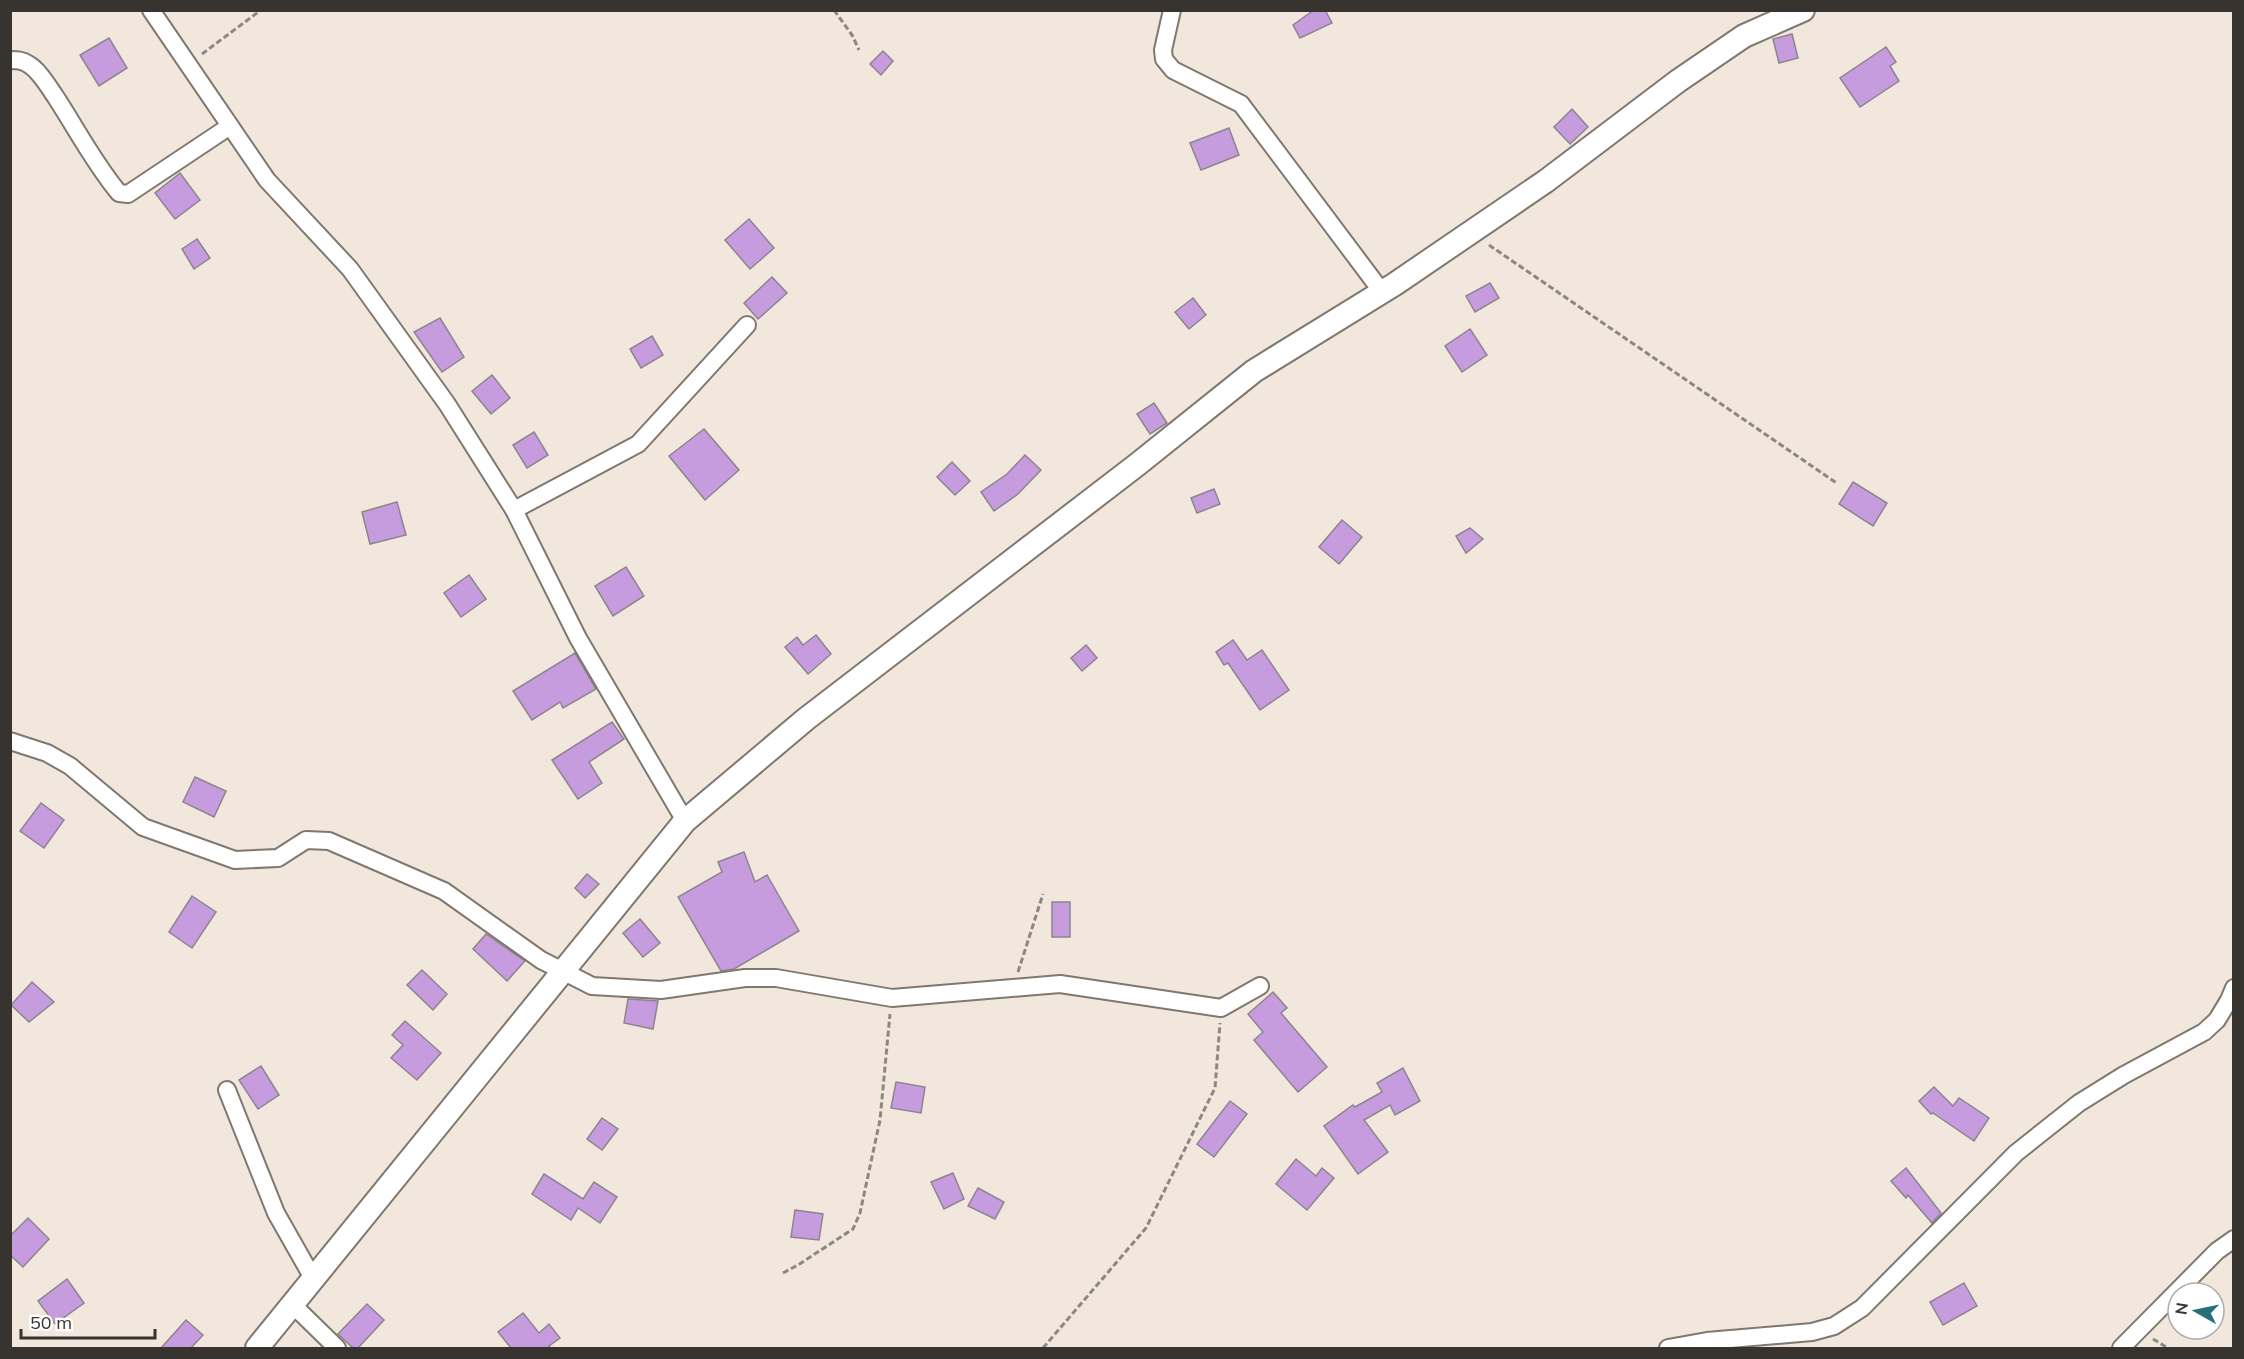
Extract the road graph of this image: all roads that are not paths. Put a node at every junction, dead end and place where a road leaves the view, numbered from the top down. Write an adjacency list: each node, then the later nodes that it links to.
1 (151, 10): 6 (street)
2 (1172, 10): 7 (street)
3 (1803, 10): 4 (street)
4 (1775, 18): 7 (street)
5 (10, 60): 6 (street)
6 (230, 126): 9 (street)
7 (1383, 292): 11 (street)
8 (747, 326): 9 (street)
9 (514, 510): 11 (street)
10 (10, 741): 12 (street)
11 (685, 821): 12 (street)
12 (563, 971): 13 (street); 17 (street)
13 (1260, 986)
14 (2234, 988): 21 (street)
15 (227, 1090): 17 (street)
16 (2234, 1239): 22 (street)
17 (314, 1280): 18 (street)
18 (294, 1305): 19 (street); 20 (street)
19 (257, 1348)
20 (337, 1348)
21 (1668, 1348)
22 (2121, 1348)

